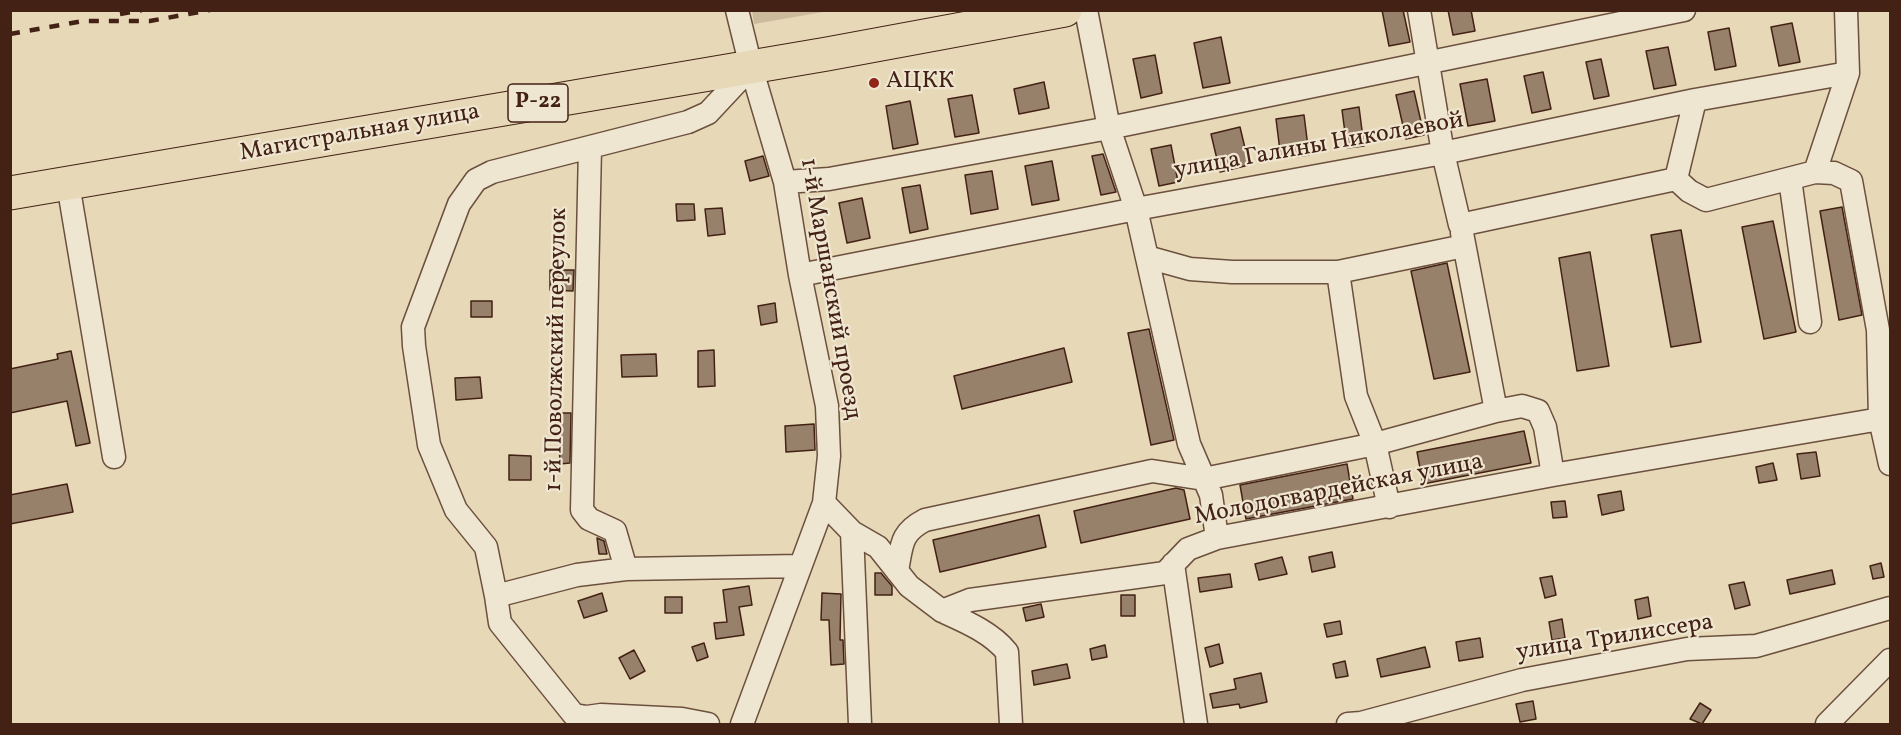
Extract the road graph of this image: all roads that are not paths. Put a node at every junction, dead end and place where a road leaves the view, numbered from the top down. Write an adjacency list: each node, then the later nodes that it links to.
1 (737, 10): 9 (street, 1-й Маршанский проезд)
2 (1065, 10): 7 (highway, Магистральная улица / Р-22)
3 (1086, 10): 12 (street)
4 (1419, 10): 8 (street)
5 (1684, 10): 8 (street)
6 (1846, 10): 10 (street)
7 (980, 17): 9 (highway, Магистральная улица / Р-22)
8 (1427, 64): 12 (street); 14 (street)
9 (751, 67): 13 (street); 18 (street, 1-й Маршанский проезд); 19 (highway, Магистральная улица / Р-22)
10 (1848, 73): 11 (street, улица Галины Николаевой); 15 (street)
11 (1695, 100): 14 (street, улица Галины Николаевой); 16 (street)
12 (1109, 128): 18 (street); 21 (street)
13 (590, 148): 40 (street, 1-й Поволжский переулок); 42 (street)
14 (1443, 153): 21 (street, улица Галины Николаевой); 22 (street)
15 (1815, 172): 17 (street); 28 (street)
16 (1676, 179): 17 (street); 22 (street)
17 (1790, 179): 26 (street)
18 (785, 182): 25 (street, 1-й Маршанский проезд)
19 (68, 184): 20 (highway, Магистральная улица / Р-22); 30 (street)
20 (10, 194)
21 (1136, 208): 23 (street); 25 (street, улица Галины Николаевой)
22 (1462, 236): 24 (street); 27 (street)
23 (1147, 257): 24 (street); 33 (street)
24 (1338, 272): 29 (street)
25 (800, 275): 34 (street, 1-й Маршанский проезд)
26 (1810, 322)
27 (1496, 411): 29 (street); 32 (street)
28 (1880, 419): 31 (street); 32 (street, Молодогвардейская улица)
29 (1375, 444): 33 (street); 35 (street)
30 (114, 457)
31 (1890, 464)
32 (1553, 475): 35 (street, Молодогвардейская улица)
33 (1204, 479): 37 (street); 41 (street)
34 (824, 503): 36 (street); 39 (street, 1-й Маршанский проезд)
35 (1389, 507): 37 (street, Молодогвардейская улица)
36 (852, 531): 41 (street); 48 (street)
37 (1216, 538): 38 (street, Молодогвардейская улица)
38 (1173, 564): 44 (street, Молодогвардейская улица); 50 (street)
39 (799, 566): 40 (street); 47 (street, 1-й Маршанский проезд)
40 (626, 569): 42 (street)
41 (897, 571): 44 (street)
42 (496, 596): 46 (street)
43 (1890, 608): 51 (street, улица Трилиссера)
44 (942, 611): 49 (street)
45 (1890, 660): 52 (street)
46 (708, 724)
47 (742, 724)
48 (860, 724)
49 (1011, 724)
50 (1196, 724)
51 (1357, 724)
52 (1827, 724)

